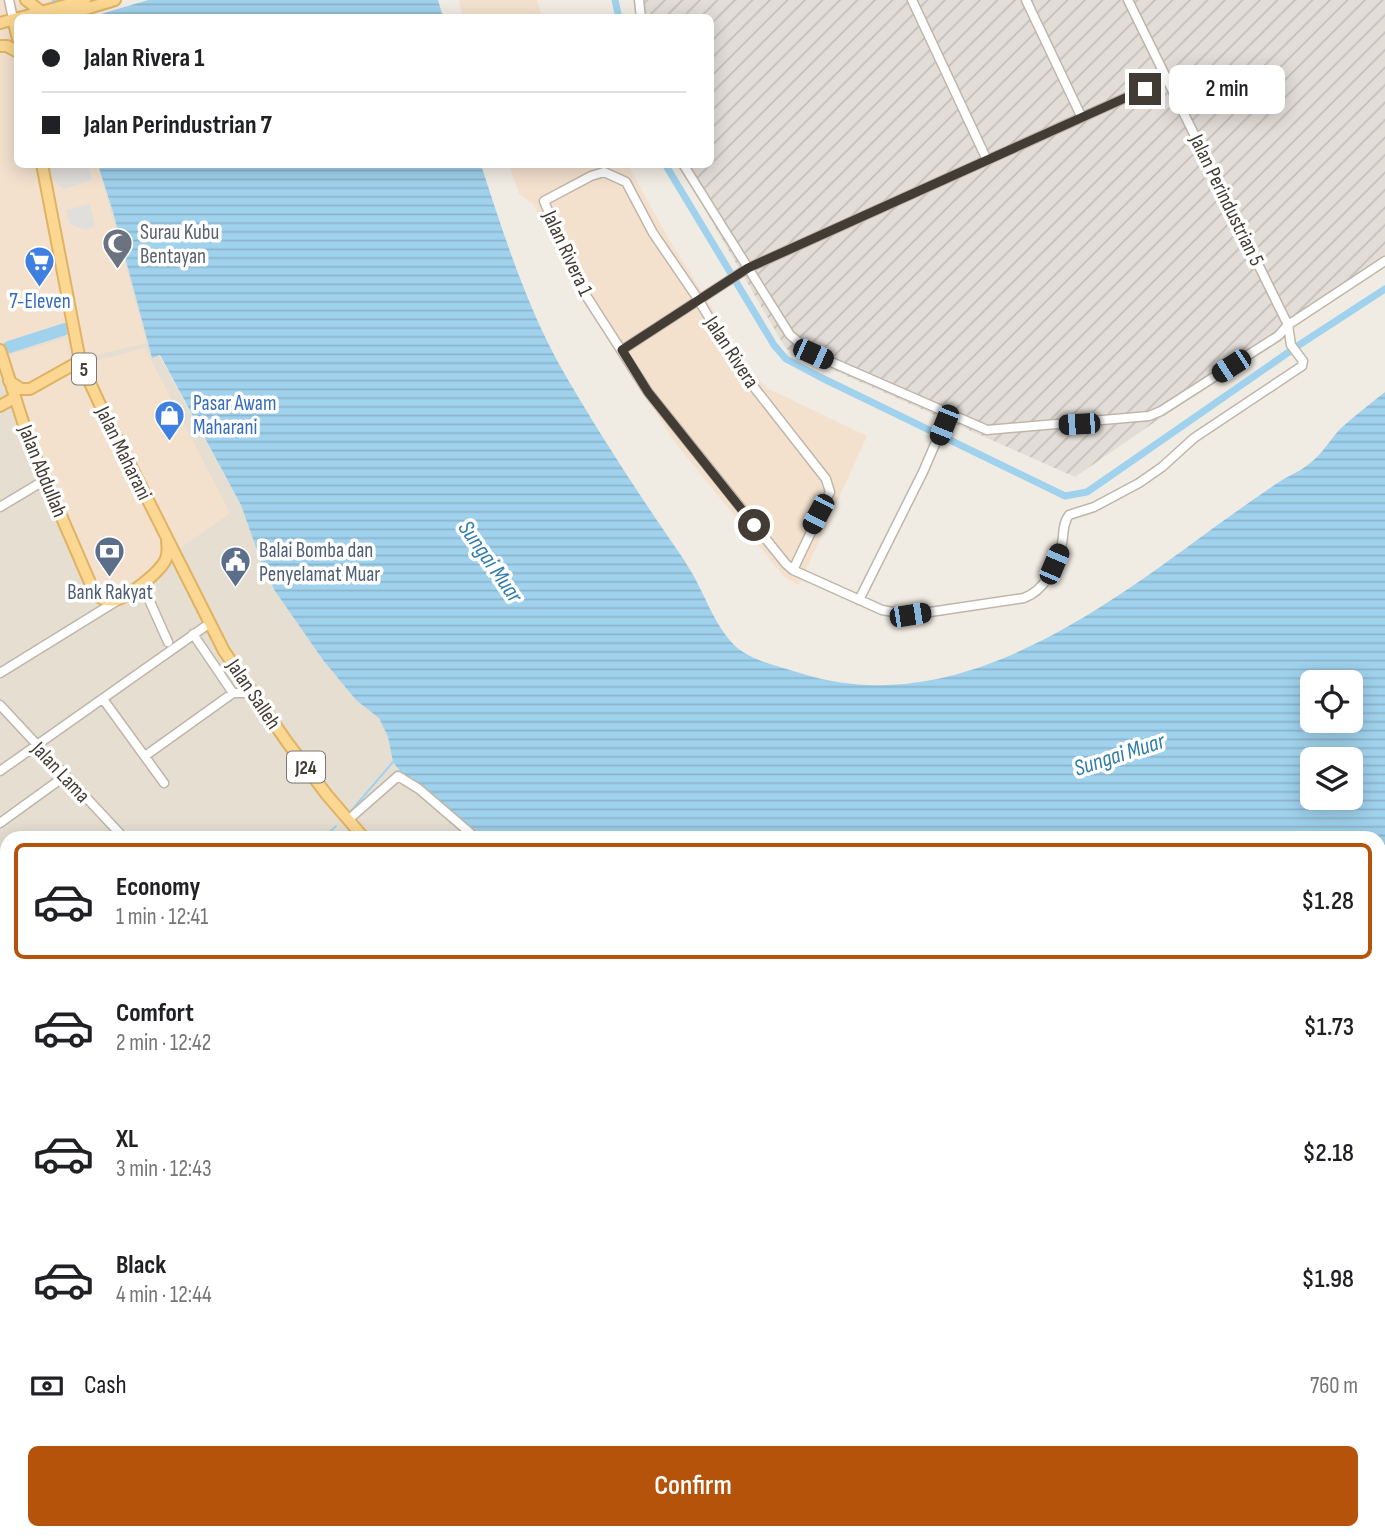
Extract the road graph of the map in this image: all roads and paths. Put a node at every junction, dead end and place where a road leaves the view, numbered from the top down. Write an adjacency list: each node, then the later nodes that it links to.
1 (26, 0): 7 (main road)
2 (85, 0): 7 (main road)
3 (115, 0): 7 (main road)
4 (912, 0): 10 (street)
5 (1026, 0): 9 (street)
6 (1128, 0): 8 (street, Jalan Perindustrian 5)
7 (50, 13)
8 (1167, 79): 9 (street); 17 (street, Jalan Perindustrian 5)
9 (1082, 118): 10 (street)
10 (987, 160): 15 (street)
11 (43, 168): 20 (main road, Jalan Maharani / 5)
12 (685, 168): 15 (street)
13 (579, 184): 16 (street, Jalan Rivera); 19 (street, Jalan Rivera 1)
14 (1385, 261): 17 (street)
15 (744, 271): 16 (street); 24 (street)
16 (698, 299): 19 (street); 28 (street, Jalan Rivera)
17 (1288, 325): 24 (street); 34 (street, Jalan Perindustrian 5)
18 (0, 350): 21 (main road, Jalan Abdullah)
19 (622, 350): 28 (street, Jalan Rivera 1)
20 (80, 361): 21 (main road, 5); 27 (main road, Jalan Maharani / 5)
21 (9, 381): 22 (main road, Jalan Abdullah)
22 (14, 398): 23 (main road); 25 (main road, Jalan Abdullah)
23 (0, 407)
24 (948, 414): 34 (street)
25 (45, 480): 26 (street); 32 (main road, Jalan Abdullah)
26 (0, 507)
27 (167, 539): 29 (main road); 30 (main road, Jalan Maharani / 5)
28 (793, 570): 34 (street)
29 (158, 571): 30 (main road); 31 (main road)
30 (184, 573): 36 (main road, Jalan Salleh / J24)
31 (142, 584): 33 (main road); 38 (street)
32 (91, 590): 33 (main road); 35 (street)
33 (117, 600): 35 (street)
34 (859, 600)
35 (93, 615): 39 (street)
36 (209, 622): 37 (street); 41 (main road, Jalan Salleh / J24)
37 (193, 634): 40 (street); 42 (street)
38 (168, 642)
39 (0, 673)
40 (233, 693): 41 (street); 45 (street)
41 (253, 693): 49 (main road, Jalan Salleh / J24)
42 (103, 699): 44 (street); 45 (street)
43 (0, 705): 44 (street, Jalan Lama)
44 (36, 745): 46 (street); 47 (street, Jalan Lama)
45 (145, 756): 48 (street)
46 (0, 771)
47 (65, 776): 50 (street); 51 (street, Jalan Lama)
48 (163, 783)
49 (348, 820): 52 (main road, Jalan Salleh / J24); 53 (street)
50 (0, 823)
51 (117, 831)
52 (358, 831)
53 (468, 831)

